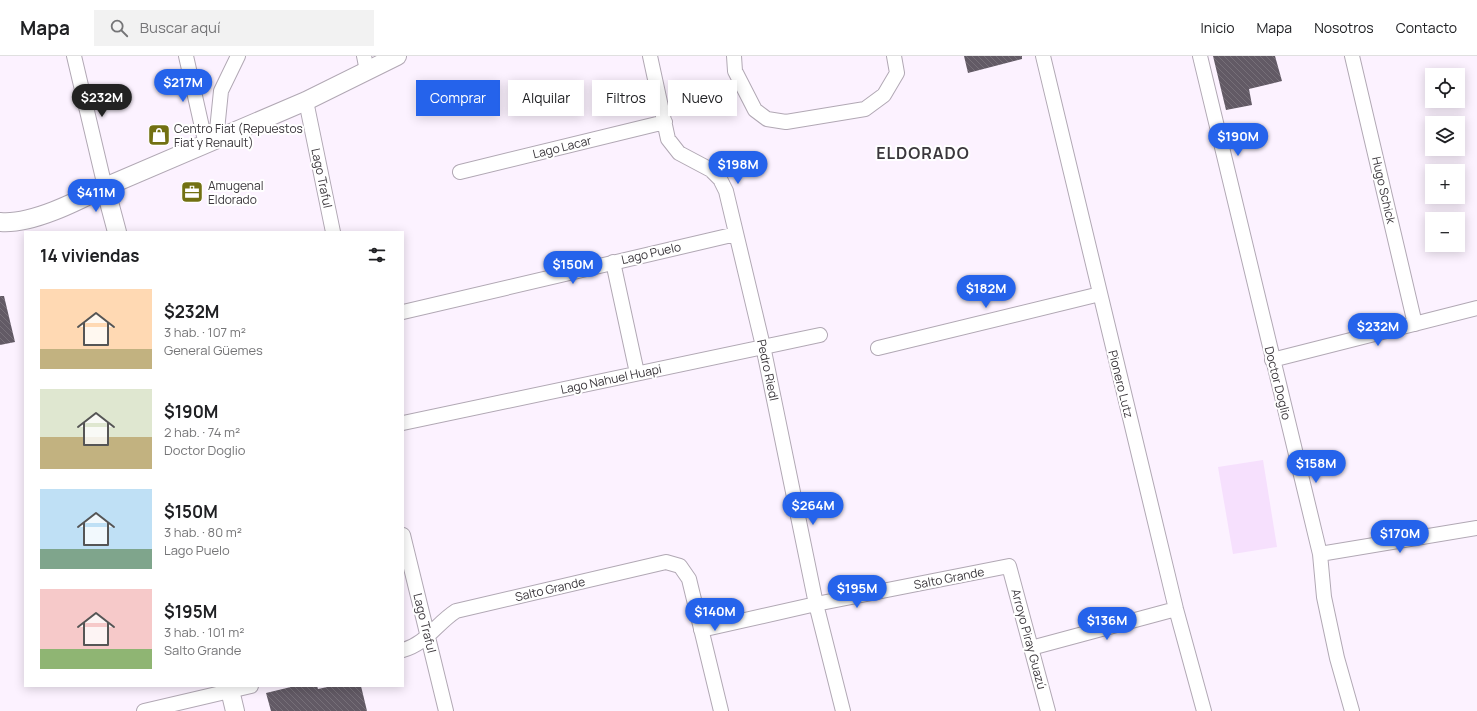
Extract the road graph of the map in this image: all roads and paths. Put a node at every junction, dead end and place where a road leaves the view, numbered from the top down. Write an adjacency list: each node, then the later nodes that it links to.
1 (74, 56): 16 (street)
2 (186, 56): 14 (street)
3 (238, 56): 14 (street)
4 (397, 56): 11 (main road)
5 (650, 56): 13 (street, Pedro Riedl)
6 (734, 56): 7 (street)
7 (894, 56)
8 (1043, 56): 22 (street, Pionero Lutz)
9 (1200, 56): 29 (street, Doctor Doglio)
10 (1352, 56): 25 (street, Hugo Schick)
11 (366, 63): 12 (main road)
12 (306, 101): 14 (main road); 19 (street, Lago Traful)
13 (665, 122): 15 (street, Lago Lacar); 20 (street, Pedro Riedl)
14 (211, 142): 16 (main road)
15 (460, 172)
16 (105, 187): 17 (main road); 18 (main road)
17 (2, 224)
18 (117, 231)
19 (333, 231)
20 (736, 234): 21 (street, Lago Puelo); 27 (street, Pedro Riedl)
21 (613, 262): 24 (street, Lago Puelo); 30 (street)
22 (1100, 294): 28 (street); 37 (street, Pionero Lutz)
23 (1477, 308): 25 (street)
24 (404, 312)
25 (1415, 324): 29 (street)
26 (820, 335): 27 (street, Lago Nahuel Huapi)
27 (763, 346): 30 (street, Lago Nahuel Huapi); 36 (street, Pedro Riedl)
28 (878, 348)
29 (1272, 360): 34 (street, Doctor Doglio)
30 (637, 373): 31 (street, Lago Nahuel Huapi)
31 (404, 423)
32 (1477, 528): 34 (street)
33 (404, 539): 39 (street, Lago Traful)
34 (1320, 554): 51 (street, Doctor Doglio)
35 (1009, 566): 36 (street, Salto Grande); 40 (street, Arroyo Piray Guazú)
36 (816, 604): 38 (street, Salto Grande); 48 (street, Pedro Riedl)
37 (1176, 609): 40 (street); 50 (street, Pionero Lutz)
38 (701, 630): 39 (street, Salto Grande); 47 (street)
39 (428, 637): 41 (street); 46 (street, Lago Traful)
40 (1031, 648): 49 (street, Arroyo Piray Guazú)
41 (404, 649)
42 (240, 687): 43 (street)
43 (230, 688): 44 (street); 45 (main road)
44 (144, 711)
45 (235, 711)
46 (446, 711)
47 (721, 711)
48 (843, 711)
49 (1048, 711)
50 (1204, 711)
51 (1352, 711)

